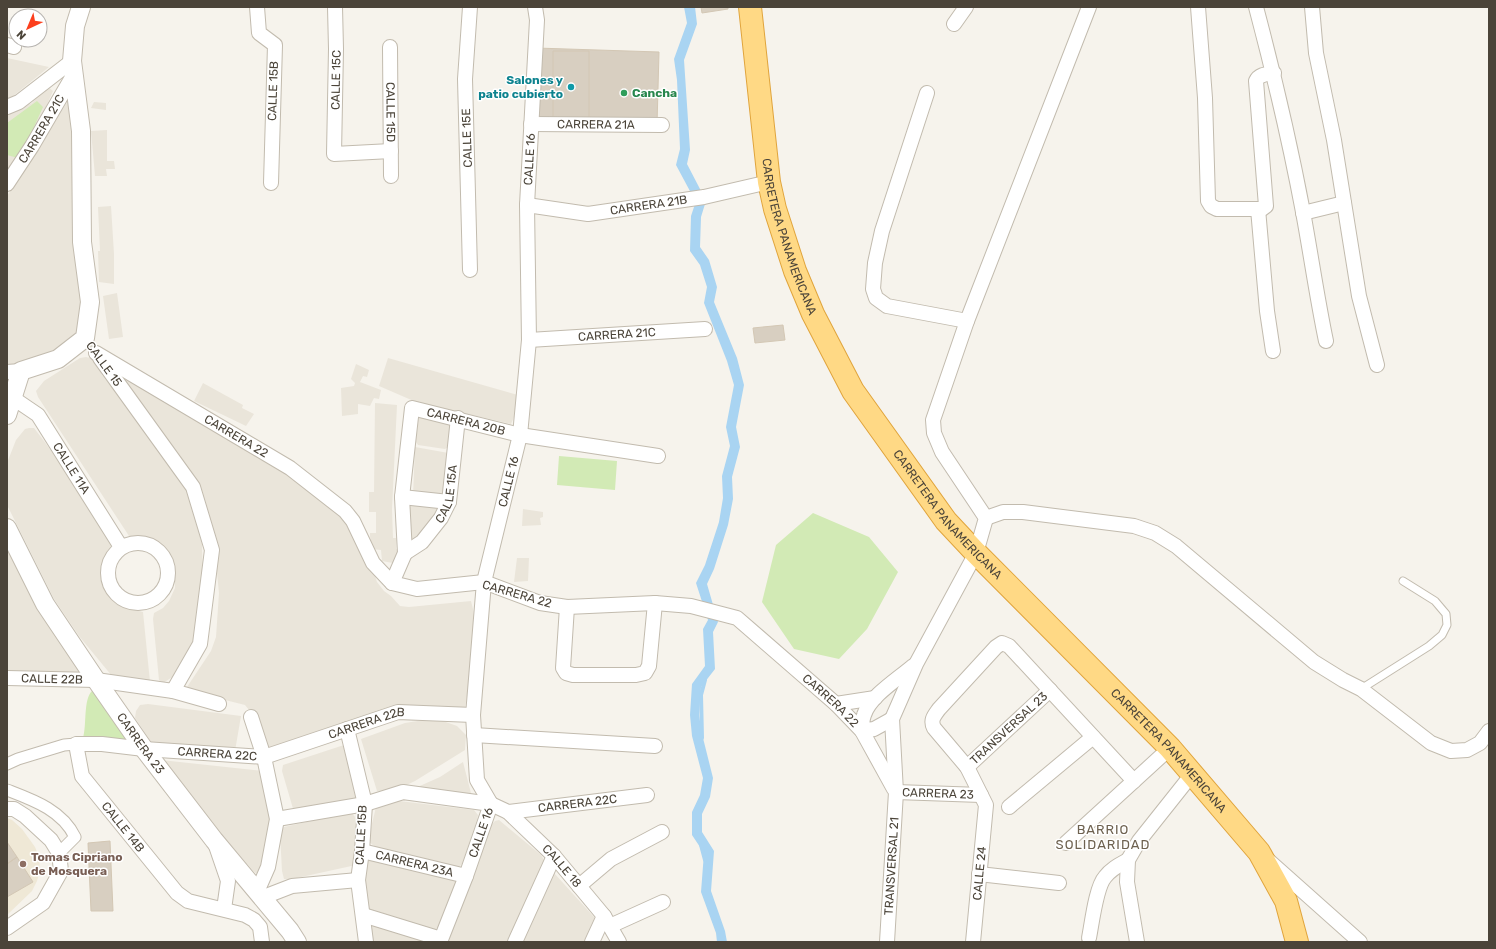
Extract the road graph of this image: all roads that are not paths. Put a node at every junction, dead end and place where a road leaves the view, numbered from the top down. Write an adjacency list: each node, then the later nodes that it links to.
1 (81, 7): 14 (street, CALLE 15)
2 (257, 7): 23 (street, CALLE 15B)
3 (335, 7): 20 (street, CALLE 15C)
4 (470, 7): 29 (street, CALLE 15E)
5 (535, 7): 18 (street, CALLE 16)
6 (750, 7): 22 (highway, CARRETERA PANAMERICANA)
7 (966, 7): 12 (street)
8 (1089, 7): 30 (street)
9 (1198, 7): 27 (street)
10 (1256, 7): 15 (street)
11 (1312, 7): 25 (street)
12 (954, 24)
13 (390, 47): 20 (street, CALLE 15D)
14 (73, 67): 17 (street); 24 (street, CARRERA 21C); 32 (street, CALLE 15)
15 (1274, 73): 27 (street); 28 (street)
16 (927, 93): 30 (street)
17 (7, 107)
18 (531, 124): 19 (street, CARRERA 21A); 26 (street, CALLE 16)
19 (662, 125)
20 (391, 152): 21 (street, CALLE 15D)
21 (391, 176)
22 (769, 182): 26 (street, CARRERA 21B); 50 (highway, CARRETERA PANAMERICANA)
23 (270, 183)
24 (7, 184)
25 (1344, 203): 28 (street); 37 (street)
26 (527, 205): 33 (street, CALLE 16)
27 (1258, 209): 35 (street)
28 (1303, 212): 34 (street)
29 (470, 270)
30 (967, 321): 46 (street)
31 (705, 329): 33 (street, CARRERA 21C)
32 (85, 338): 36 (street, CALLE 15); 38 (street)
33 (529, 340): 42 (street, CALLE 16)
34 (1326, 341)
35 (1273, 351)
36 (96, 353): 53 (street, CARRERA 22); 61 (street, CALLE 15)
37 (1377, 365)
38 (14, 372): 39 (street)
39 (13, 398): 40 (street); 48 (street, CALLE 11A)
40 (7, 415)
41 (458, 418): 42 (street, CARRERA 20B); 44 (street, CARRERA 20B); 45 (street, CALLE 15A)
42 (520, 435): 43 (street, CARRERA 20B); 52 (street, CALLE 16)
43 (658, 456)
44 (402, 497): 45 (street); 49 (street)
45 (449, 502): 49 (street, CALLE 15A)
46 (986, 518): 50 (street, TRANSVERSAL 21); 59 (street)
47 (7, 528): 58 (street, CARRERA 23)
48 (121, 547): 48 (street)
49 (405, 552): 53 (street)
50 (976, 553): 56 (street, TRANSVERSAL 21); 75 (highway, CARRETERA PANAMERICANA)
51 (1403, 581): 59 (lane)
52 (484, 582): 53 (street, CARRERA 22); 55 (street, CARRERA 22); 65 (street, CALLE 16)
53 (392, 583)
54 (655, 603): 55 (street, CARRERA 22); 55 (street); 64 (street, CARRERA 22)
55 (567, 607)
56 (916, 664): 62 (street, TRANSVERSAL 21); 67 (street, TRANSVERSAL 21)
57 (7, 678): 58 (street, CALLE 22B)
58 (96, 680): 61 (street); 76 (street, CARRERA 23)
59 (1361, 689): 70 (street)
60 (1050, 690): 72 (street); 79 (street, TRANSVERSAL 23); 79 (street)
61 (173, 691): 63 (street)
62 (875, 698): 64 (street); 69 (street, TRANSVERSAL 21)
63 (219, 704)
64 (836, 704): 69 (street, CARRERA 22)
65 (473, 715): 68 (street, CARRERA 22B); 71 (street, CALLE 16)
66 (250, 717): 77 (street)
67 (892, 719): 69 (street); 83 (street, TRANSVERSAL 21)
68 (347, 729): 77 (street, CARRERA 22B); 86 (street, CALLE 15B)
69 (862, 731): 83 (street, CARRERA 22)
70 (1489, 731)
71 (474, 735): 74 (street); 87 (street, CALLE 16)
72 (1093, 737): 81 (street); 88 (street)
73 (76, 744): 76 (street, CARRERA 22C); 78 (street); 107 (street, CALLE 14B)
74 (655, 746)
75 (1170, 748): 80 (highway, CARRETERA PANAMERICANA); 81 (street)
76 (144, 749): 77 (street, CARRERA 22C); 93 (street, CARRERA 23)
77 (264, 757): 91 (street)
78 (7, 764)
79 (967, 766): 85 (street)
80 (1193, 773): 96 (highway, CARRETERA PANAMERICANA); 99 (street)
81 (1134, 781): 94 (street)
82 (7, 790): 97 (street)
83 (896, 792): 85 (street, CARRERA 23); 119 (street, TRANSVERSAL 21)
84 (647, 795): 90 (street, CARRERA 22C)
85 (983, 800): 100 (street, CALLE 24)
86 (364, 804): 87 (street); 91 (street); 95 (street, CALLE 15B)
87 (491, 804): 90 (street, CALLE 18); 101 (street, CALLE 16)
88 (1009, 807)
89 (7, 809): 97 (street)
90 (508, 812): 98 (street, CALLE 18)
91 (277, 819): 105 (street)
92 (662, 832): 104 (street)
93 (214, 840): 105 (street, CARRERA 23); 107 (street)
94 (1066, 843)
95 (362, 851): 101 (street, CARRERA 23A); 102 (street, CALLE 15B)
96 (1259, 852): 122 (highway, CARRETERA PANAMERICANA); 123 (street)
97 (59, 853): 110 (street)
98 (554, 856): 104 (street, CALLE 18); 116 (street)
99 (1128, 860): 111 (street); 121 (street)
100 (979, 874): 103 (street); 120 (street, CALLE 24)
101 (466, 876): 112 (street, CALLE 16)
102 (358, 880): 105 (street); 108 (street, CALLE 15B)
103 (1060, 883)
104 (579, 886): 109 (street, CALLE 18)
105 (259, 895): 114 (street, CARRERA 23)
106 (663, 902): 109 (street)
107 (224, 909): 113 (street)
108 (362, 915): 112 (street); 115 (street, CALLE 15B)
109 (607, 921): 117 (street); 118 (street, CALLE 18)
110 (7, 928)
111 (1090, 938)
112 (440, 941)
113 (262, 942)
114 (297, 942)
115 (366, 942)
116 (515, 942)
117 (592, 942)
118 (618, 942)
119 (887, 942)
120 (973, 942)
121 (1137, 942)
122 (1297, 942)
123 (1360, 942)

